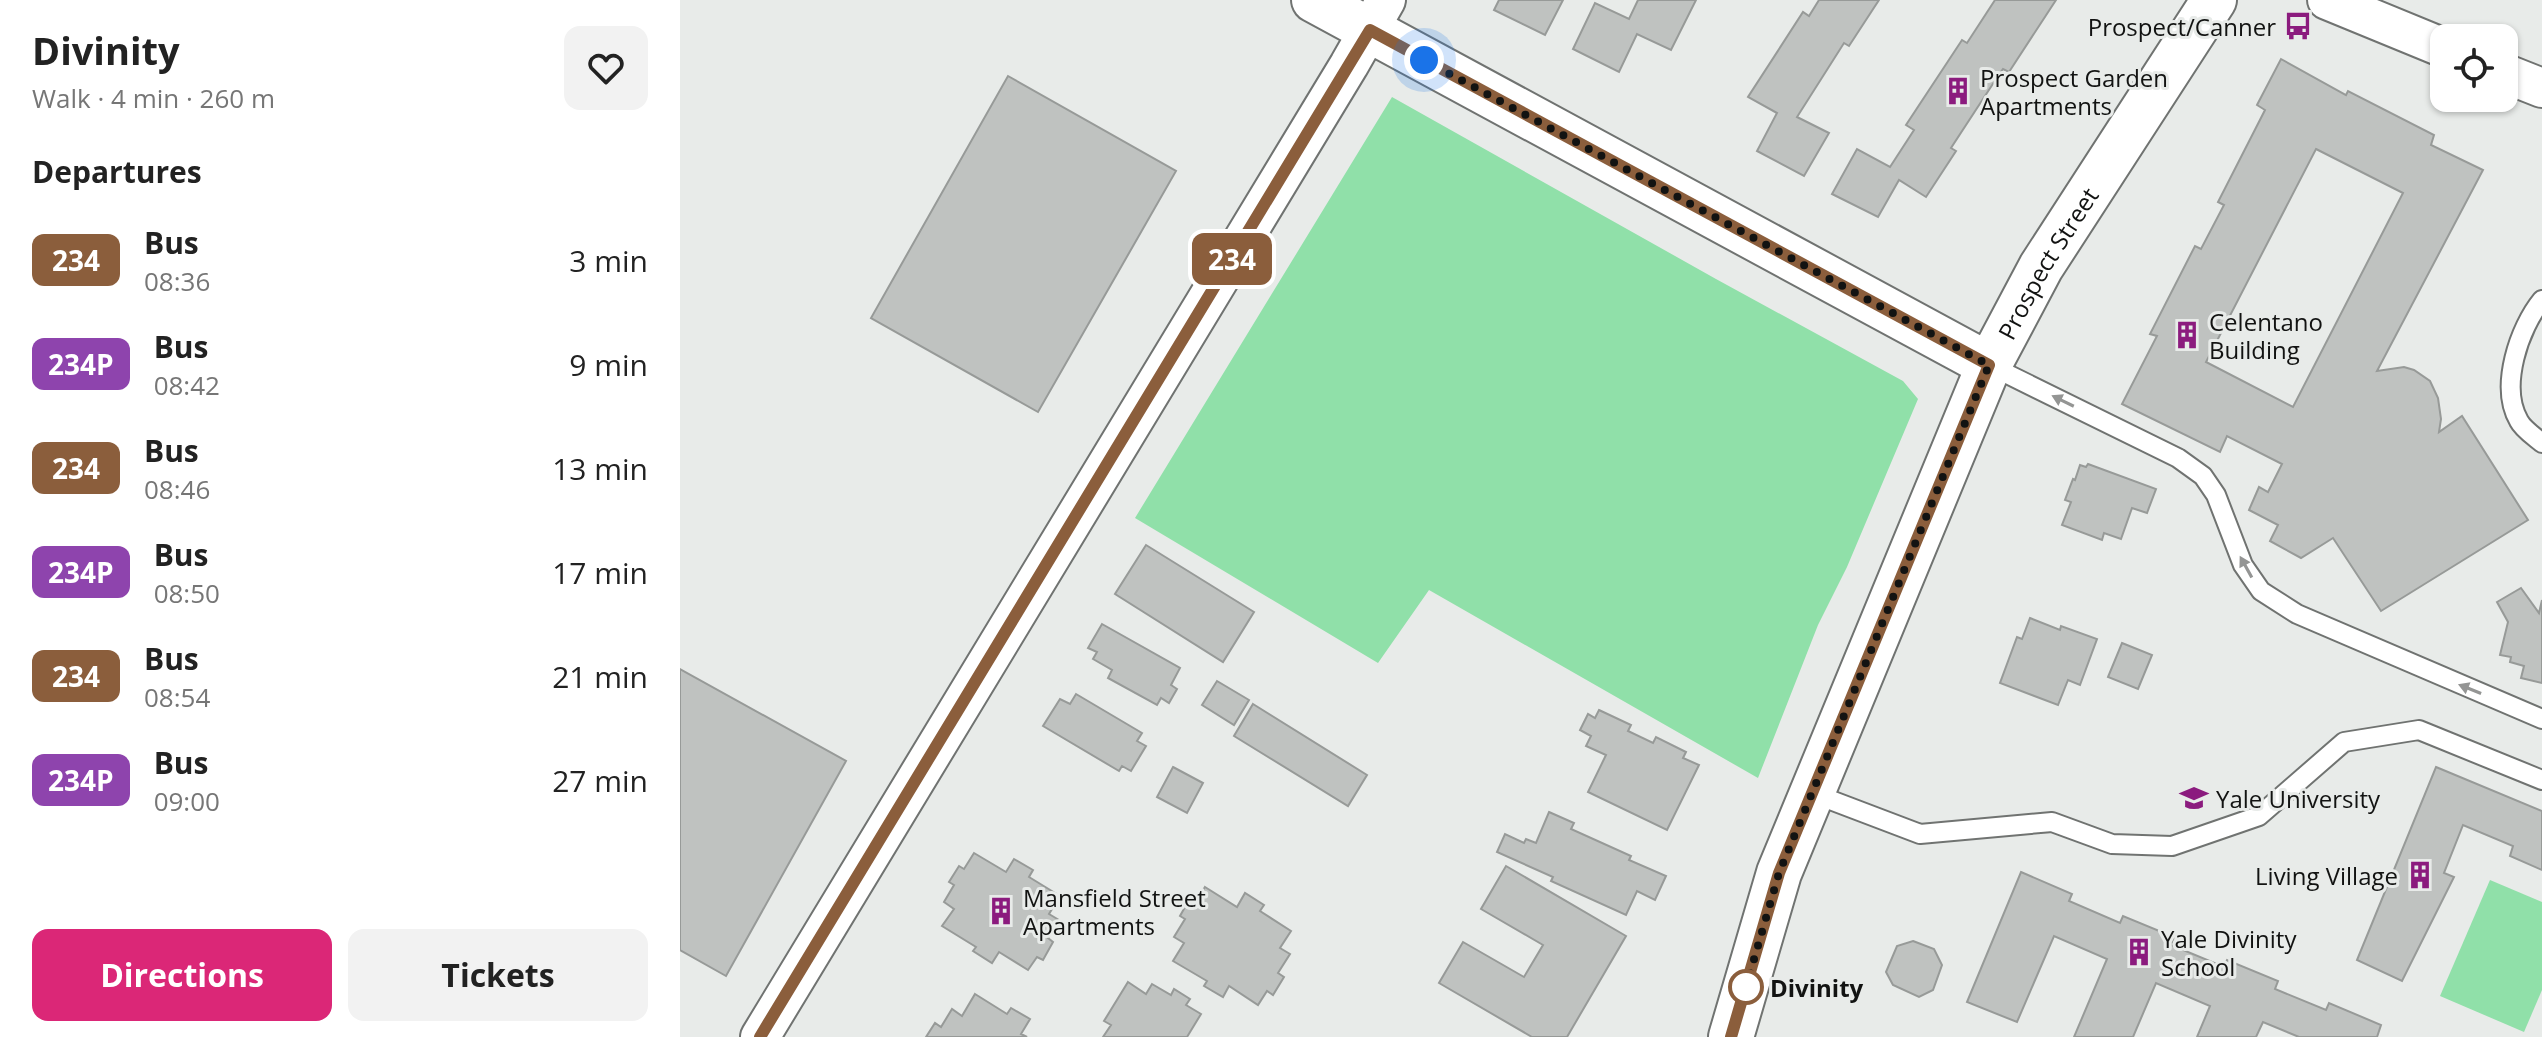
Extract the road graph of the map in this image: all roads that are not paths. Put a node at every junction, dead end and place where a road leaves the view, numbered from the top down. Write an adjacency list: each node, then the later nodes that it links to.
1 (1314, 0): 4 (main road)
2 (2214, 0): 9 (main road, Prospect Street)
3 (2327, 0): 5 (street)
4 (1378, 15): 9 (main road); 14 (street)
5 (2430, 42)
6 (2518, 79): 7 (street)
7 (2542, 88)
8 (2542, 300): 10 (lane)
9 (1989, 365): 11 (lane, one-way to 9); 13 (main road, Prospect Street)
10 (2542, 443)
11 (2542, 719)
12 (2542, 780): 13 (lane)
13 (1812, 793): 15 (main road, Prospect Street)
14 (760, 1037)
15 (1731, 1037)

